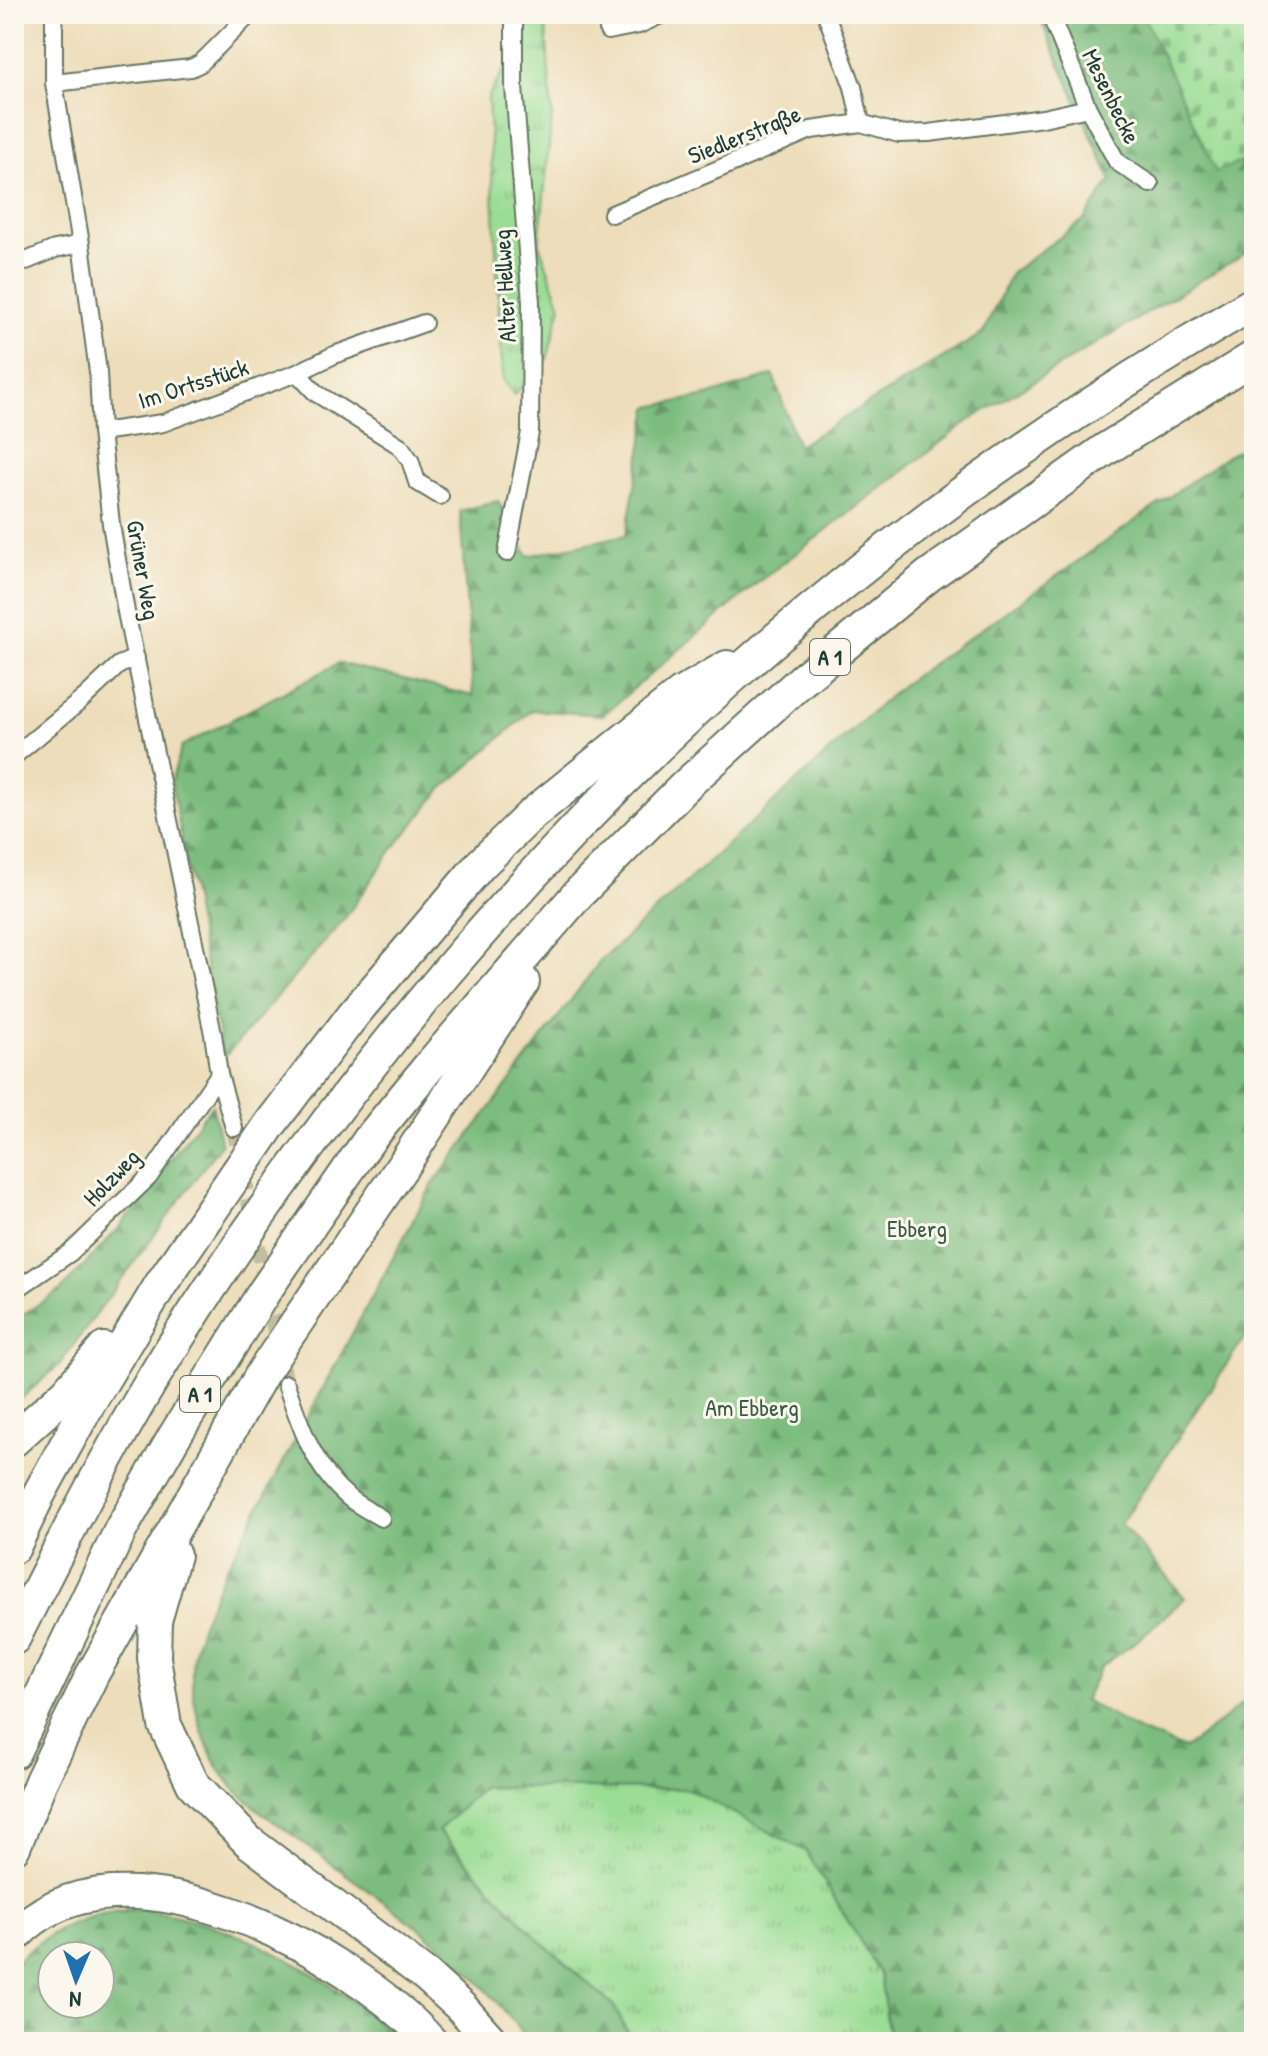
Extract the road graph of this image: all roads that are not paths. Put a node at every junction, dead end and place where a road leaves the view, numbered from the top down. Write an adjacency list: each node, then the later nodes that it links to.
1 (54, 14): 8 (street, Grüner Weg)
2 (250, 14): 8 (street)
3 (514, 14): 21 (street, Alter Hellweg)
4 (663, 14): 7 (street)
5 (826, 14): 10 (street)
6 (1050, 14): 9 (street, Mesenbecke)
7 (608, 31)
8 (54, 83): 13 (street, Grüner Weg)
9 (1088, 108): 10 (street, Siedlerstraße); 11 (street, Mesenbecke)
10 (861, 123): 12 (street, Siedlerstraße)
11 (1150, 184)
12 (612, 214)
13 (81, 244): 14 (street); 19 (street, Grüner Weg)
14 (14, 266)
15 (1254, 303): 22 (highway, A 1)
16 (424, 323): 18 (street, Im Ortsstück)
17 (1254, 357): 25 (highway, A 1)
18 (297, 373): 19 (street, Im Ortsstück); 20 (street)
19 (101, 432): 23 (street, Grüner Weg)
20 (440, 496)
21 (507, 553)
22 (775, 640): 28 (highway); 35 (highway, A 1)
23 (136, 658): 24 (street); 26 (street, Grüner Weg)
24 (14, 756)
25 (579, 893): 32 (highway); 36 (highway, A 1)
26 (219, 1074): 27 (street, Grüner Weg); 29 (street, Holzweg)
27 (234, 1128)
28 (161, 1284): 31 (highway); 34 (highway)
29 (14, 1291)
30 (286, 1384): 33 (street)
31 (14, 1440)
32 (215, 1455): 37 (highway); 40 (highway)
33 (381, 1518)
34 (14, 1547)
35 (14, 1638)
36 (14, 1752)
37 (14, 1847)
38 (14, 1937): 39 (highway)
39 (431, 2042)
40 (492, 2042)

